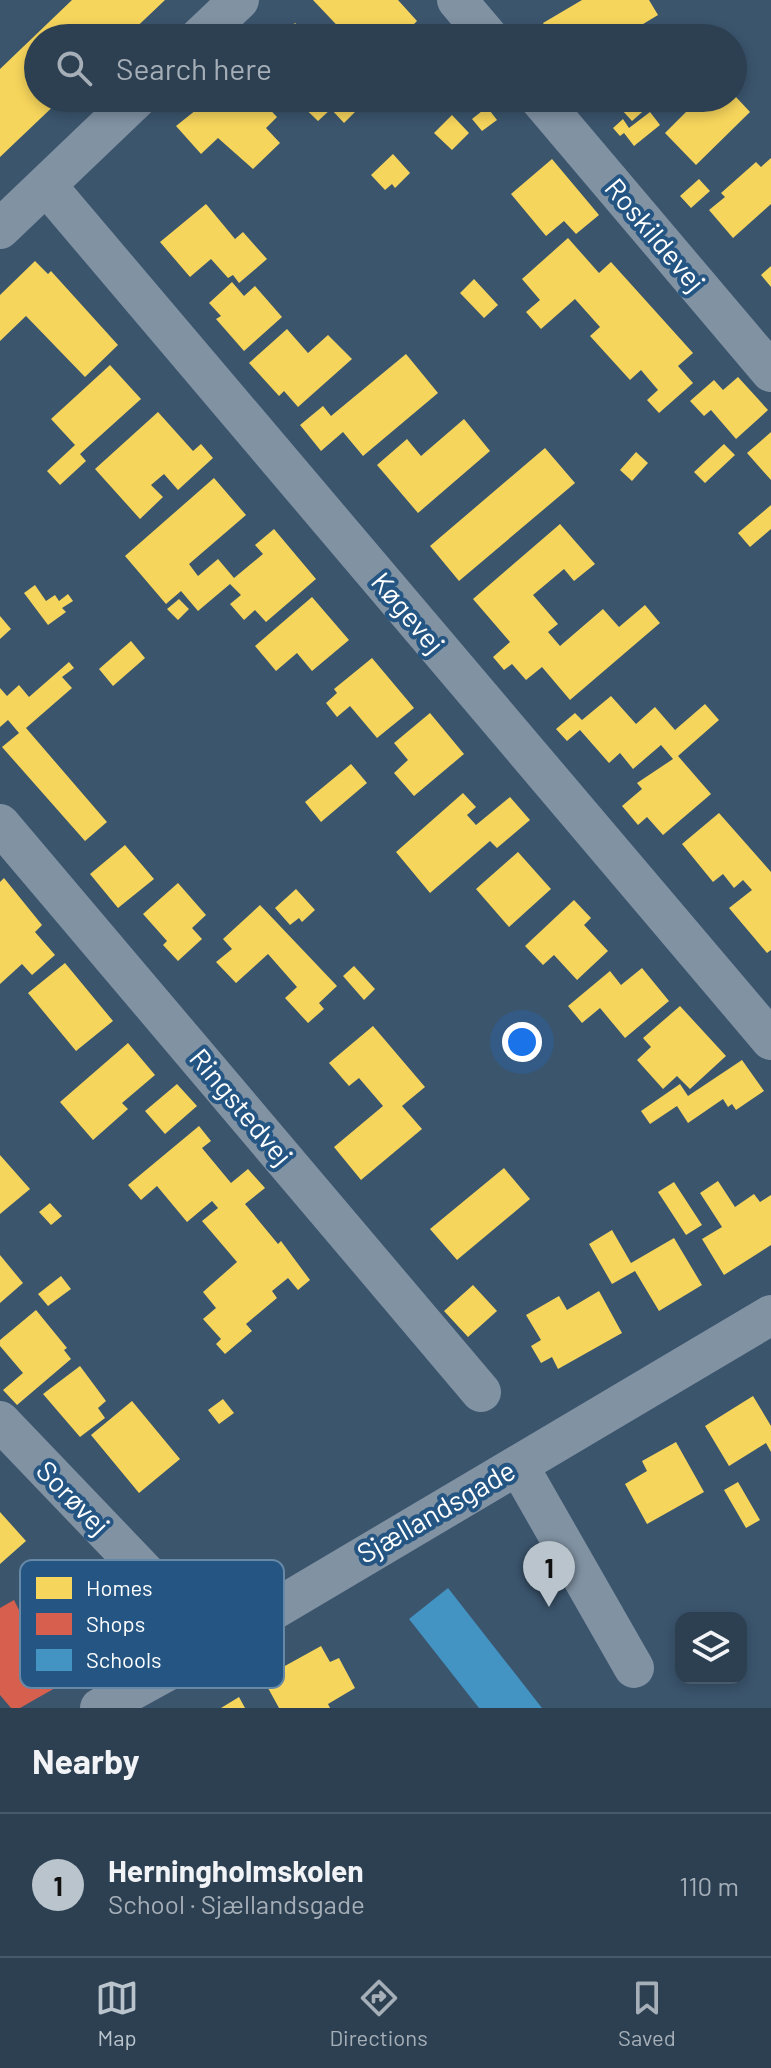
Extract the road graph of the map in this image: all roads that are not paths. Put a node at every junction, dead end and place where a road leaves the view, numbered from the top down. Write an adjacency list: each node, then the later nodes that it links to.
1 (239, 0): 3 (street)
2 (457, 0): 4 (street)
3 (214, 24)
4 (477, 24)
5 (122, 112): 7 (street)
6 (551, 112): 9 (street, Roskildevej)
7 (46, 185): 8 (street); 11 (street, Køgevej)
8 (0, 229)
9 (771, 372)
10 (0, 824): 13 (street, Ringstedvej)
11 (771, 1040)
12 (771, 1315): 15 (street, Sjællandsgade)
13 (481, 1392)
14 (0, 1421): 16 (street, Sorøvej)
15 (518, 1465): 17 (street, Sjællandsgade); 18 (street)
16 (133, 1560)
17 (284, 1604)
18 (634, 1668)
19 (136, 1688): 20 (street, Sjællandsgade)
20 (100, 1708)

